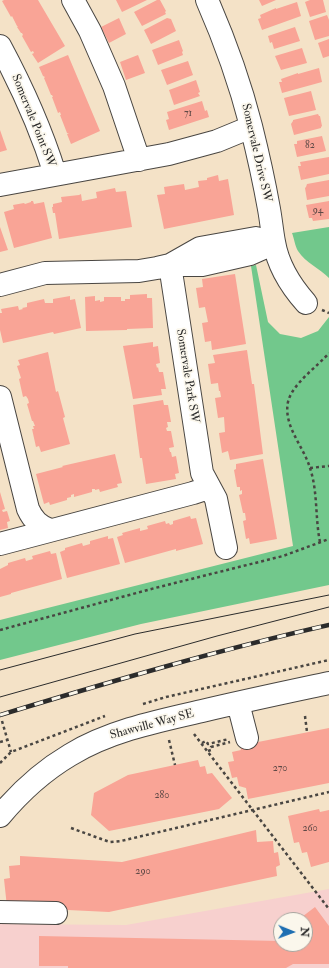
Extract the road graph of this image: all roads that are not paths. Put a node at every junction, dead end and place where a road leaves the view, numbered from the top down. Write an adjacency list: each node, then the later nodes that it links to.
1 (73, 0): 5 (street)
2 (207, 0): 4 (street, Somervale Drive SW)
3 (0, 46): 6 (street, Somervale Point SW)
4 (251, 127): 5 (street, Somervale Point SW); 8 (street, Somervale Drive SW)
5 (133, 161): 6 (street, Somervale Point SW)
6 (55, 174): 7 (street, Somervale Point SW)
7 (0, 185)
8 (274, 243): 9 (street); 11 (street, Somervale Drive SW)
9 (170, 265): 10 (street); 13 (street, Somervale Park SW)
10 (0, 285)
11 (306, 302)
12 (0, 397): 14 (street)
13 (209, 486): 14 (street); 16 (street, Somervale Park SW)
14 (50, 530): 15 (street)
15 (0, 544)
16 (226, 548)
17 (329, 682): 18 (street, Shawville Way SE)
18 (238, 703): 19 (street); 20 (street, Shawville Way SE)
19 (236, 739)
20 (0, 816)
21 (0, 912): 22 (street)
22 (56, 913)

